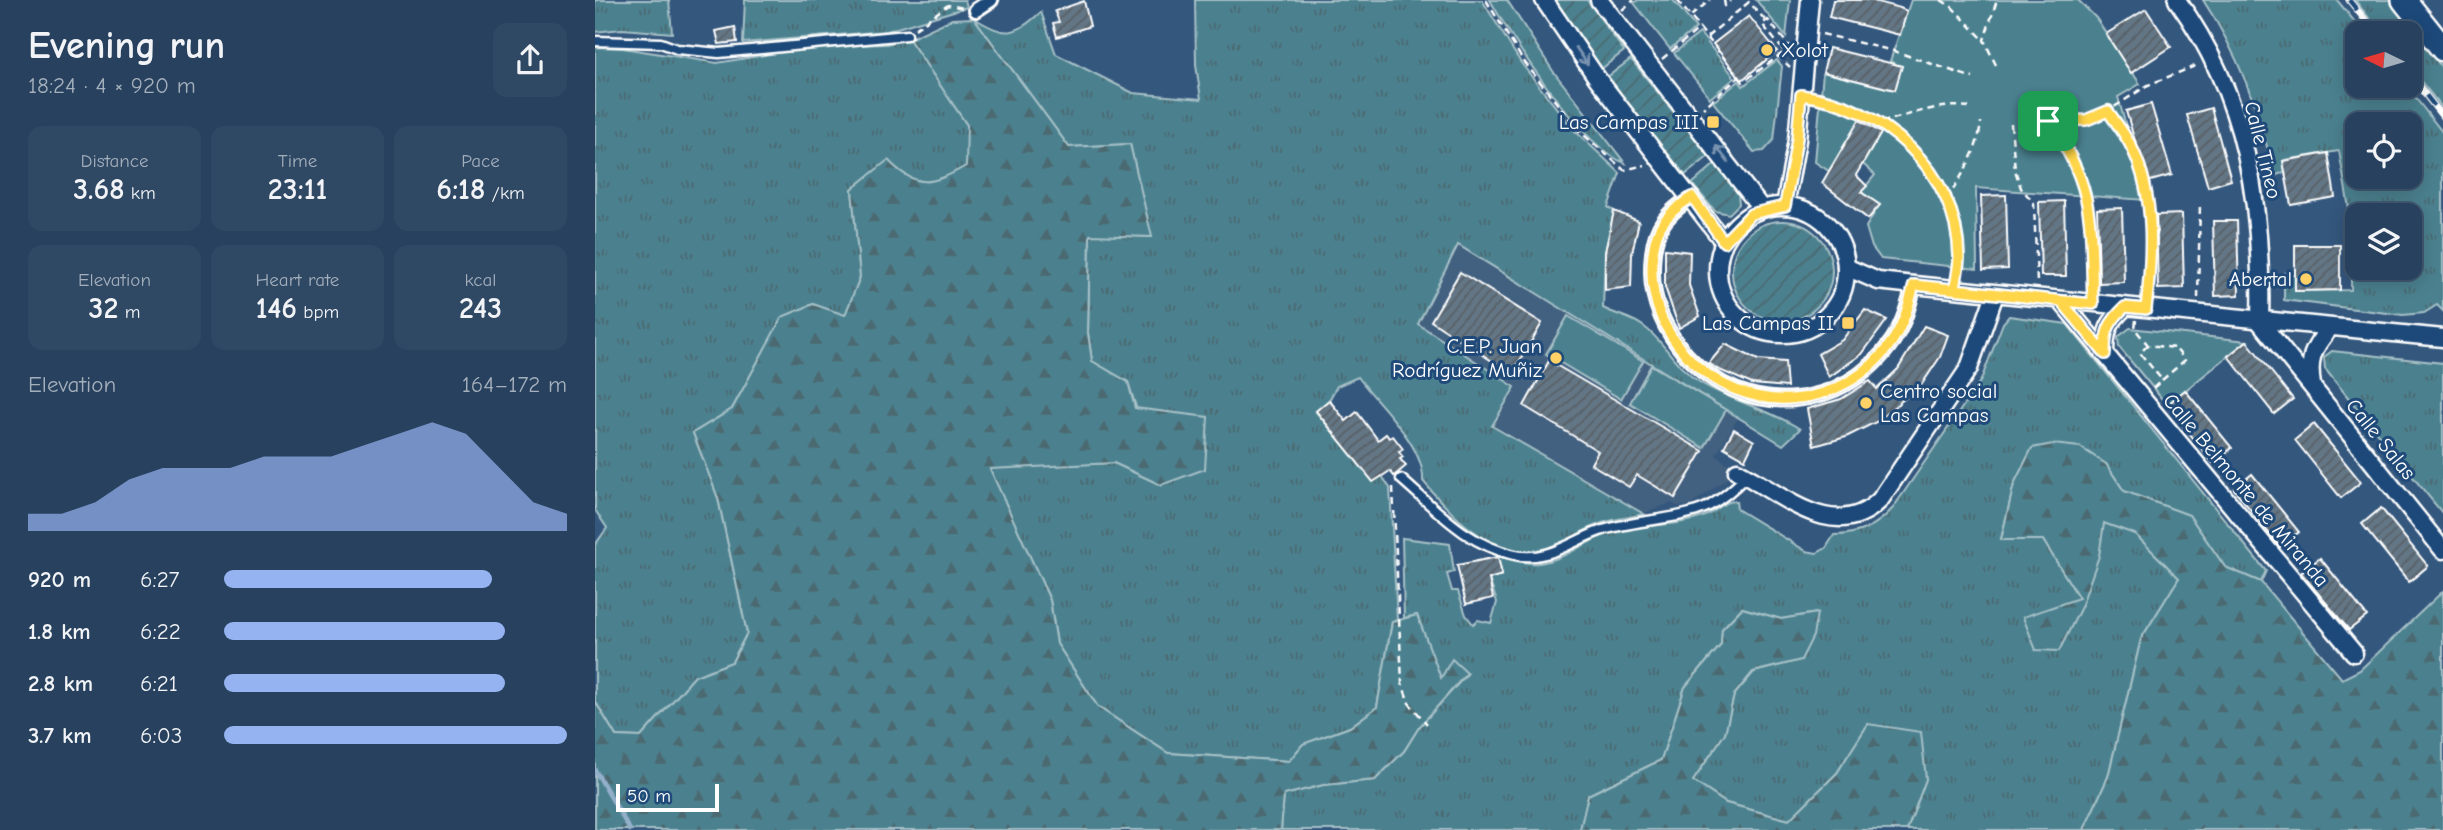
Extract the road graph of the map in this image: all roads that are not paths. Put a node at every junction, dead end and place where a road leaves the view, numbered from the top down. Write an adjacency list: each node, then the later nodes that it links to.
1 (991, 0): 7 (street)
2 (1544, 0): 11 (street, one-way to 11)
3 (1599, 0): 13 (street, one-way to 3)
4 (1810, 0): 12 (street)
5 (2177, 0): 22 (street, Calle Tineo)
6 (2404, 0): 10 (main road)
7 (976, 10)
8 (907, 35): 9 (lane)
9 (595, 41)
10 (2443, 49)
11 (1692, 197): 14 (street); 17 (street)
12 (1785, 206): 13 (street); 15 (street)
13 (1762, 209): 14 (street)
14 (1724, 242): 18 (street)
15 (1846, 267): 16 (street); 18 (street)
16 (1878, 281): 17 (street); 18 (street)
17 (1914, 285): 19 (street)
18 (1845, 286)
19 (1995, 294): 20 (street); 27 (street)
20 (2061, 301): 21 (street); 25 (street, Calle Belmonte de Miranda)
21 (2136, 308): 22 (street); 25 (street)
22 (2260, 322): 23 (street); 26 (street, Calle Salas)
23 (2329, 329): 24 (street); 26 (street)
24 (2443, 338)
25 (2105, 354): 30 (street, Calle Belmonte de Miranda)
26 (2313, 388): 29 (street, Calle Salas)
27 (1742, 474): 28 (lane)
28 (1401, 479)
29 (2443, 550)
30 (2354, 653)

